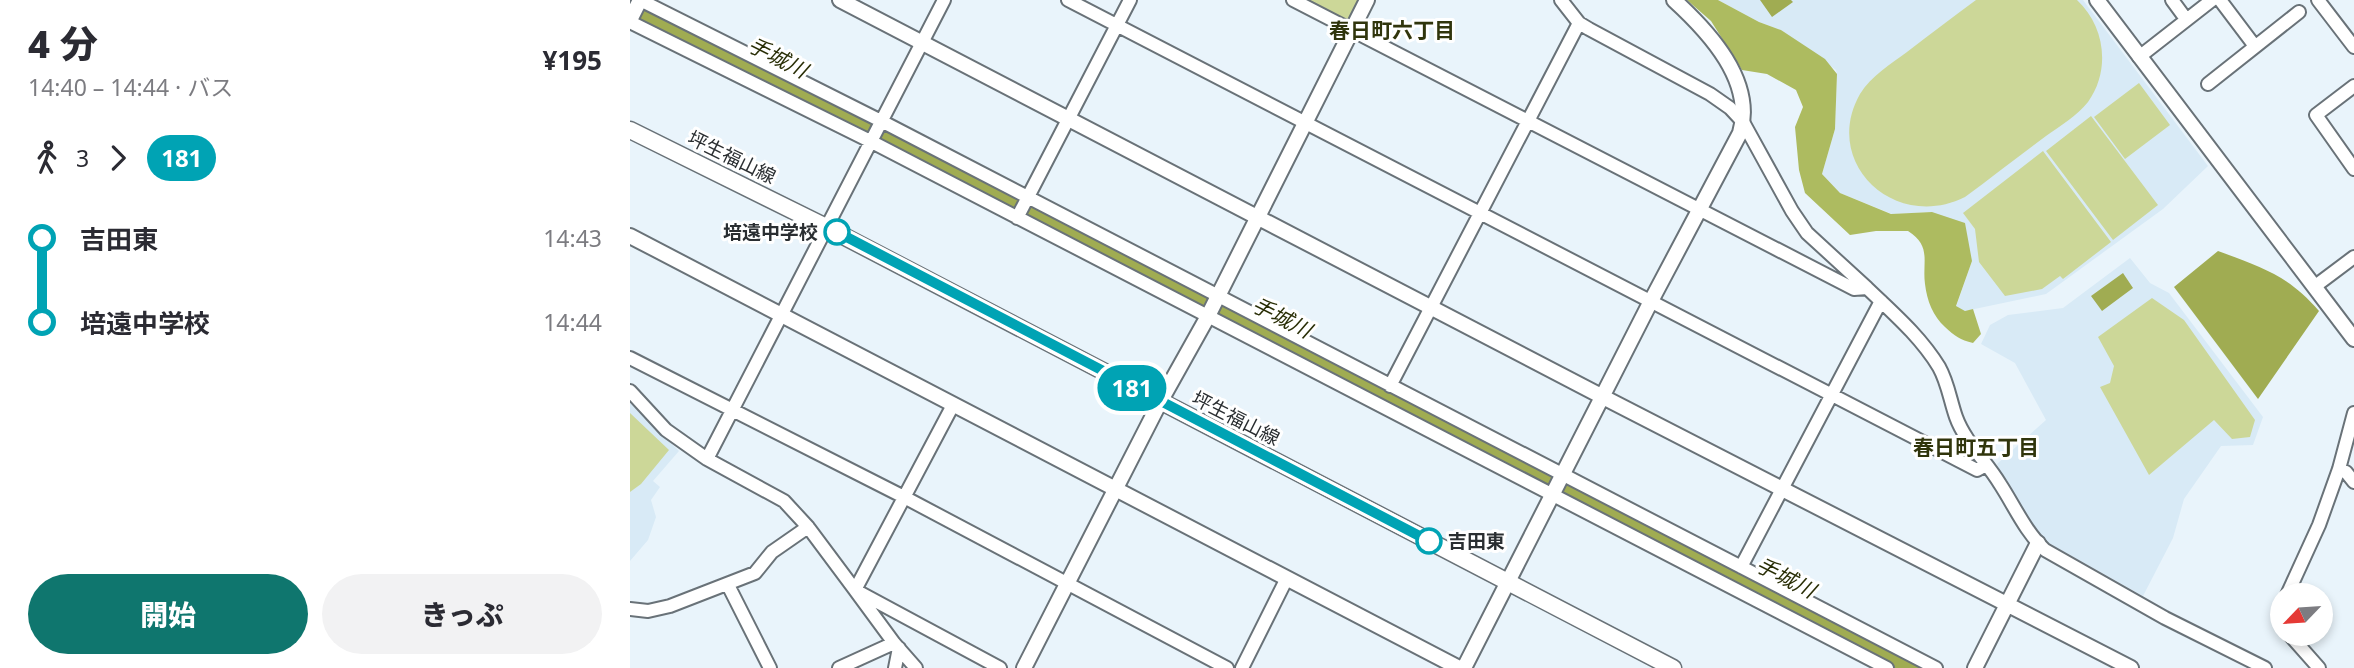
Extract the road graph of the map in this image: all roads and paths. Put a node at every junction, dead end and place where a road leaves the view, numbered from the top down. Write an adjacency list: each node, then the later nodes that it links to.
1 (840, 0): 20 (street)
2 (944, 0): 20 (street)
3 (1068, 0): 18 (street)
4 (1130, 0): 18 (street)
5 (1293, 0): 19 (street)
6 (1367, 0): 19 (street)
7 (1561, 0): 17 (street)
8 (1674, 0): 28 (street)
9 (2096, 0): 23 (street)
10 (2172, 0): 16 (street)
11 (2212, 0): 16 (street)
12 (2220, 0): 22 (street)
13 (2318, 0): 21 (street)
14 (635, 10): 31 (street); 31 (street)
15 (2299, 12): 22 (street)
16 (2186, 19): 23 (street)
17 (1579, 23): 27 (street); 28 (street)
18 (1117, 25): 26 (street); 29 (street)
19 (1352, 30): 27 (street); 29 (street)
20 (923, 43): 26 (street); 31 (street)
21 (2353, 44)
22 (2255, 45): 24 (street)
23 (2140, 57): 40 (street)
24 (2208, 84)
25 (2354, 86): 32 (street)
26 (1068, 118): 33 (street); 36 (street)
27 (1527, 121): 34 (street); 35 (street)
28 (1743, 122): 34 (street); 41 (street)
29 (1304, 123): 35 (street); 36 (street)
30 (630, 130): 37 (main road, 坪生福山線)
31 (877, 133): 33 (street); 33 (street); 37 (street)
32 (2354, 169)
33 (1022, 208): 42 (street); 46 (street)
34 (1698, 209): 41 (street); 43 (street)
35 (1479, 213): 43 (street); 45 (street)
36 (1258, 218): 42 (street); 45 (street)
37 (828, 228): 47 (street); 54 (main road, 坪生福山線)
38 (630, 236): 47 (street)
39 (2354, 257): 40 (street)
40 (2314, 287): 48 (street)
41 (1867, 288): 44 (street)
42 (1216, 298): 46 (street); 50 (street)
43 (1651, 301): 52 (street); 53 (street)
44 (1881, 301): 52 (street); 60 (street)
45 (1431, 308): 50 (street); 53 (street)
46 (1208, 316): 54 (street); 63 (street)
47 (782, 317): 55 (street); 56 (street)
48 (2354, 339)
49 (630, 358): 56 (street)
50 (1390, 386): 63 (street)
51 (630, 391): 59 (street)
52 (1831, 395): 60 (street); 64 (street)
53 (1603, 397): 63 (street); 64 (street)
54 (1160, 402): 65 (street); 72 (main road, 坪生福山線)
55 (953, 405): 65 (street); 66 (street)
56 (733, 411): 59 (street); 66 (street)
57 (2354, 413): 58 (street)
58 (2350, 442): 61 (street)
59 (707, 459): 67 (street)
60 (1986, 465): 68 (street)
61 (2339, 469): 62 (street); 73 (street)
62 (2354, 482)
63 (1557, 485): 69 (street); 72 (street); 90 (street)
64 (1783, 489): 69 (street); 76 (street)
65 (1114, 490): 70 (street); 71 (street)
66 (904, 498): 71 (street); 75 (street)
67 (808, 527): 74 (street); 75 (street)
68 (2038, 543): 76 (street); 94 (street)
69 (1741, 567): 91 (street)
70 (1287, 578): 87 (street); 88 (street)
71 (1067, 583): 85 (street); 86 (street)
72 (1508, 583): 88 (street); 89 (main road, 坪生福山線)
73 (2292, 583)
74 (728, 584): 77 (street); 80 (street)
75 (855, 590): 78 (street); 84 (street)
76 (2007, 603): 92 (street); 93 (street)
77 (630, 609)
78 (897, 645): 81 (street); 82 (street); 83 (street)
79 (2300, 646): 95 (street)
80 (770, 668)
81 (839, 668)
82 (895, 668)
83 (916, 668)
84 (1000, 668)
85 (1024, 668)
86 (1227, 668)
87 (1242, 668)
88 (1462, 668)
89 (1673, 668)
90 (1887, 668)
91 (1936, 668)
92 (1975, 668)
93 (2131, 668)
94 (2265, 668)
95 (2319, 668)

